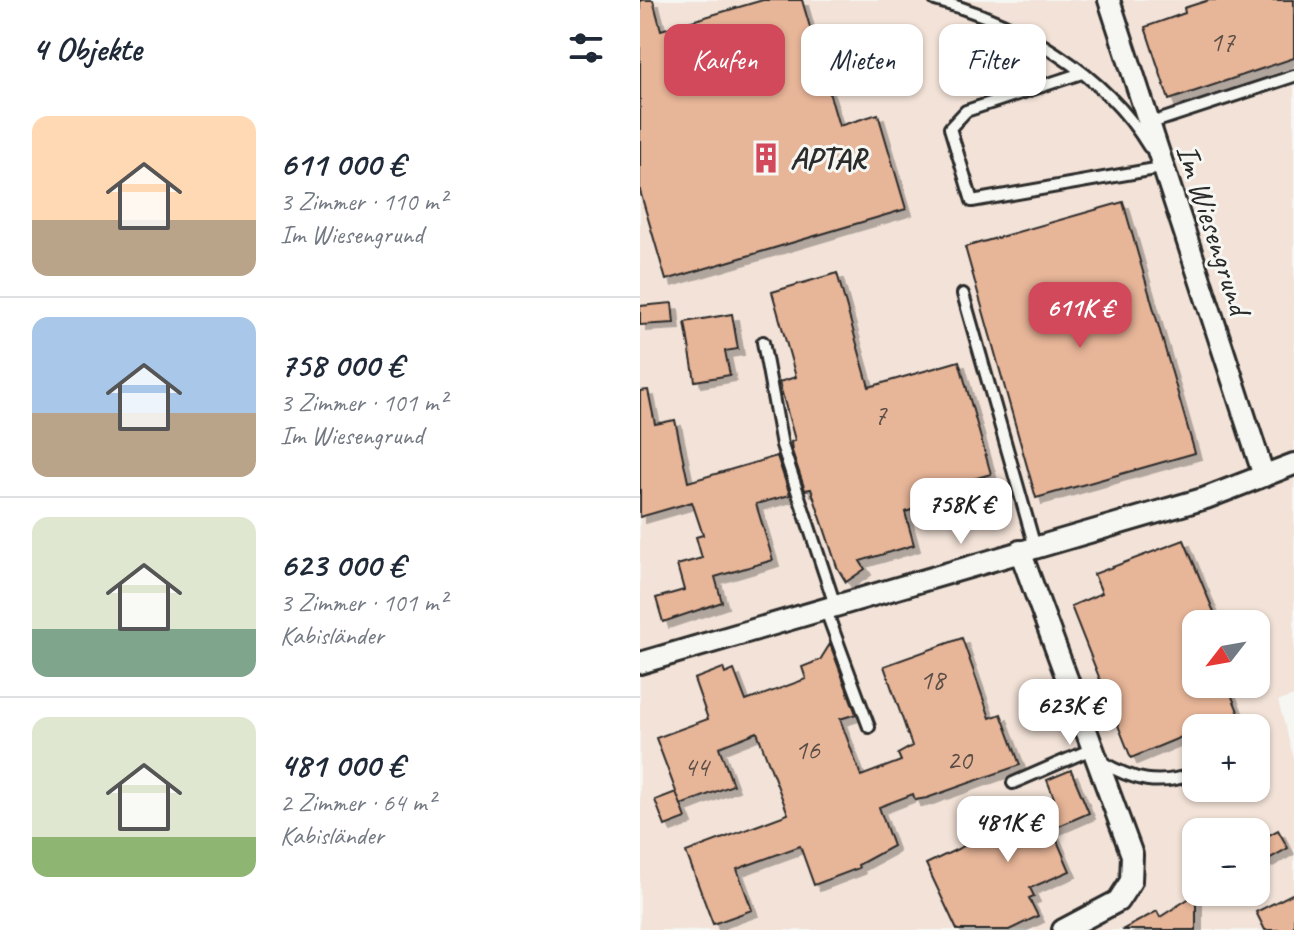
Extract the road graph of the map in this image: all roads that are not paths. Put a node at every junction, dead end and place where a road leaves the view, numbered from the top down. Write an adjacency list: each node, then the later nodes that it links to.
1 (935, 0): 3 (lane)
2 (1109, 0): 5 (street, Im Wiesengrund)
3 (1082, 73): 6 (lane); 6 (lane)
4 (1294, 76): 5 (lane)
5 (1148, 124): 6 (street, Im Wiesengrund)
6 (1163, 170): 10 (street, Im Wiesengrund)
7 (963, 294): 11 (lane)
8 (763, 342): 12 (lane)
9 (1294, 464): 10 (street)
10 (1264, 476): 11 (street)
11 (1027, 549): 12 (street); 15 (street)
12 (830, 607): 13 (street); 14 (lane)
13 (640, 663)
14 (869, 727)
15 (1096, 754): 16 (lane); 17 (lane); 18 (street)
16 (1182, 778)
17 (1013, 783)
18 (1063, 930)

